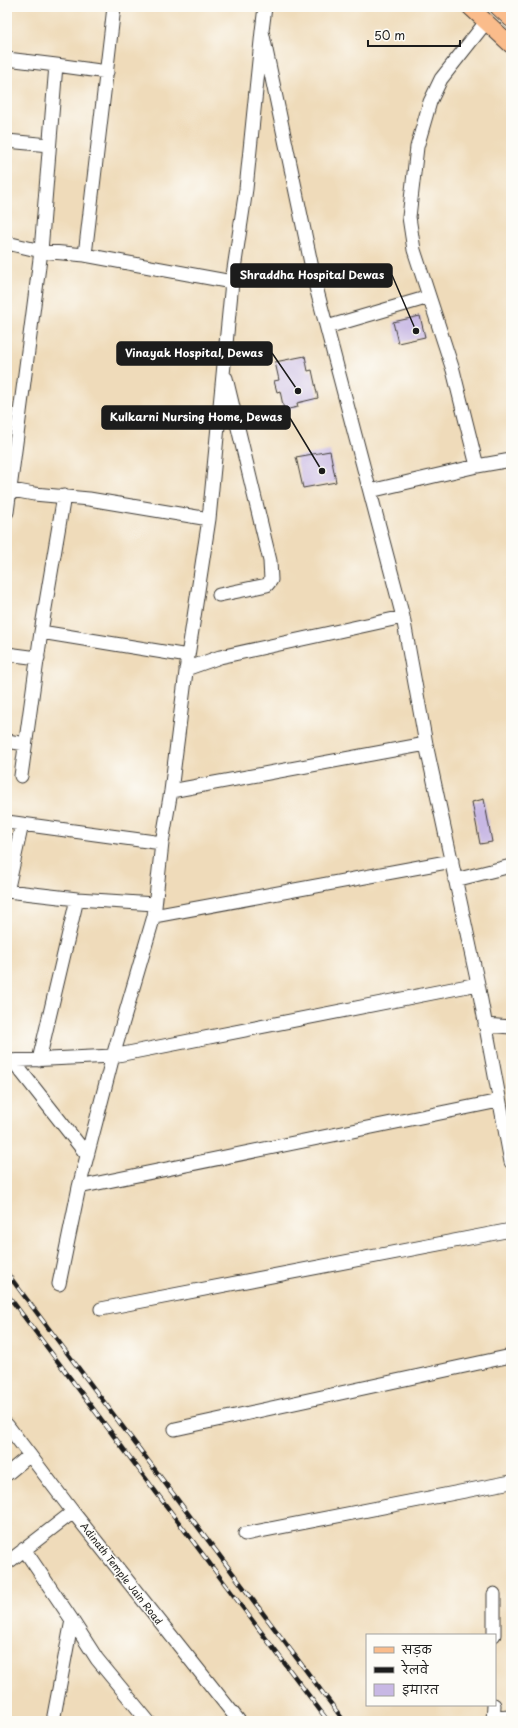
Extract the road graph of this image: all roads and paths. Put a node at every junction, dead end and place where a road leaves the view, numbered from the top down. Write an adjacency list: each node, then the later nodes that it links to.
1 (265, 7): 7 (street)
2 (470, 7): 6 (main road)
3 (498, 7): 5 (main road)
4 (109, 8): 11 (street)
5 (511, 19)
6 (486, 22): 8 (main road); 18 (street)
7 (262, 31): 17 (street); 19 (street)
8 (511, 46)
9 (7, 59): 10 (street)
10 (56, 65): 11 (street); 13 (street)
11 (107, 72): 16 (street)
12 (7, 141): 13 (street)
13 (49, 145): 15 (street)
14 (7, 242): 15 (street)
15 (41, 251): 16 (street); 23 (street)
16 (85, 255): 17 (street)
17 (232, 282): 20 (street)
18 (429, 297): 19 (street); 22 (street)
19 (327, 327): 24 (street)
20 (224, 370): 27 (street); 28 (street)
21 (511, 460): 22 (street)
22 (477, 466): 24 (street)
23 (9, 489): 25 (street); 26 (street)
24 (370, 491): 29 (street)
25 (64, 496): 27 (street); 30 (street)
26 (7, 512)
27 (208, 519): 33 (street)
28 (219, 595)
29 (403, 617): 33 (street); 36 (street)
30 (41, 632): 32 (street); 33 (street)
31 (7, 654): 32 (street)
32 (38, 658): 35 (street)
33 (187, 662): 38 (street)
34 (7, 741): 35 (street)
35 (26, 744): 37 (street)
36 (426, 744): 38 (street); 42 (street)
37 (21, 776)
38 (171, 791): 41 (street)
39 (7, 822): 40 (street)
40 (22, 824): 41 (street); 45 (street)
41 (162, 843): 47 (street)
42 (452, 861): 44 (street); 47 (street)
43 (511, 866): 44 (street)
44 (455, 880): 48 (street)
45 (8, 887): 46 (street)
46 (77, 899): 47 (street); 52 (street)
47 (155, 910): 51 (street)
48 (478, 984): 49 (street); 51 (street)
49 (485, 1025): 50 (street); 54 (street)
50 (511, 1027)
51 (113, 1056): 52 (street); 56 (street)
52 (38, 1060): 53 (street)
53 (10, 1061): 56 (street)
54 (499, 1102): 55 (street); 58 (street)
55 (509, 1140): 57 (street)
56 (87, 1155): 58 (street)
57 (511, 1162)
58 (79, 1187): 60 (street)
59 (511, 1230): 61 (street)
60 (59, 1284)
61 (101, 1309)
62 (511, 1356): 64 (street)
63 (7, 1424): 65 (street, Adinath Temple Jain Road)
64 (175, 1429)
65 (30, 1455): 66 (street); 68 (street, Adinath Temple Jain Road)
66 (7, 1474)
67 (511, 1482): 69 (street)
68 (73, 1512): 70 (street); 80 (street, Adinath Temple Jain Road)
69 (245, 1534)
70 (24, 1549): 71 (street); 73 (street)
71 (7, 1563)
72 (494, 1594): 74 (street)
73 (72, 1620): 78 (street); 79 (street)
74 (494, 1634)
75 (494, 1706): 77 (street)
76 (511, 1717): 77 (street)
77 (493, 1720)
78 (53, 1721)
79 (148, 1721)
80 (239, 1721)

